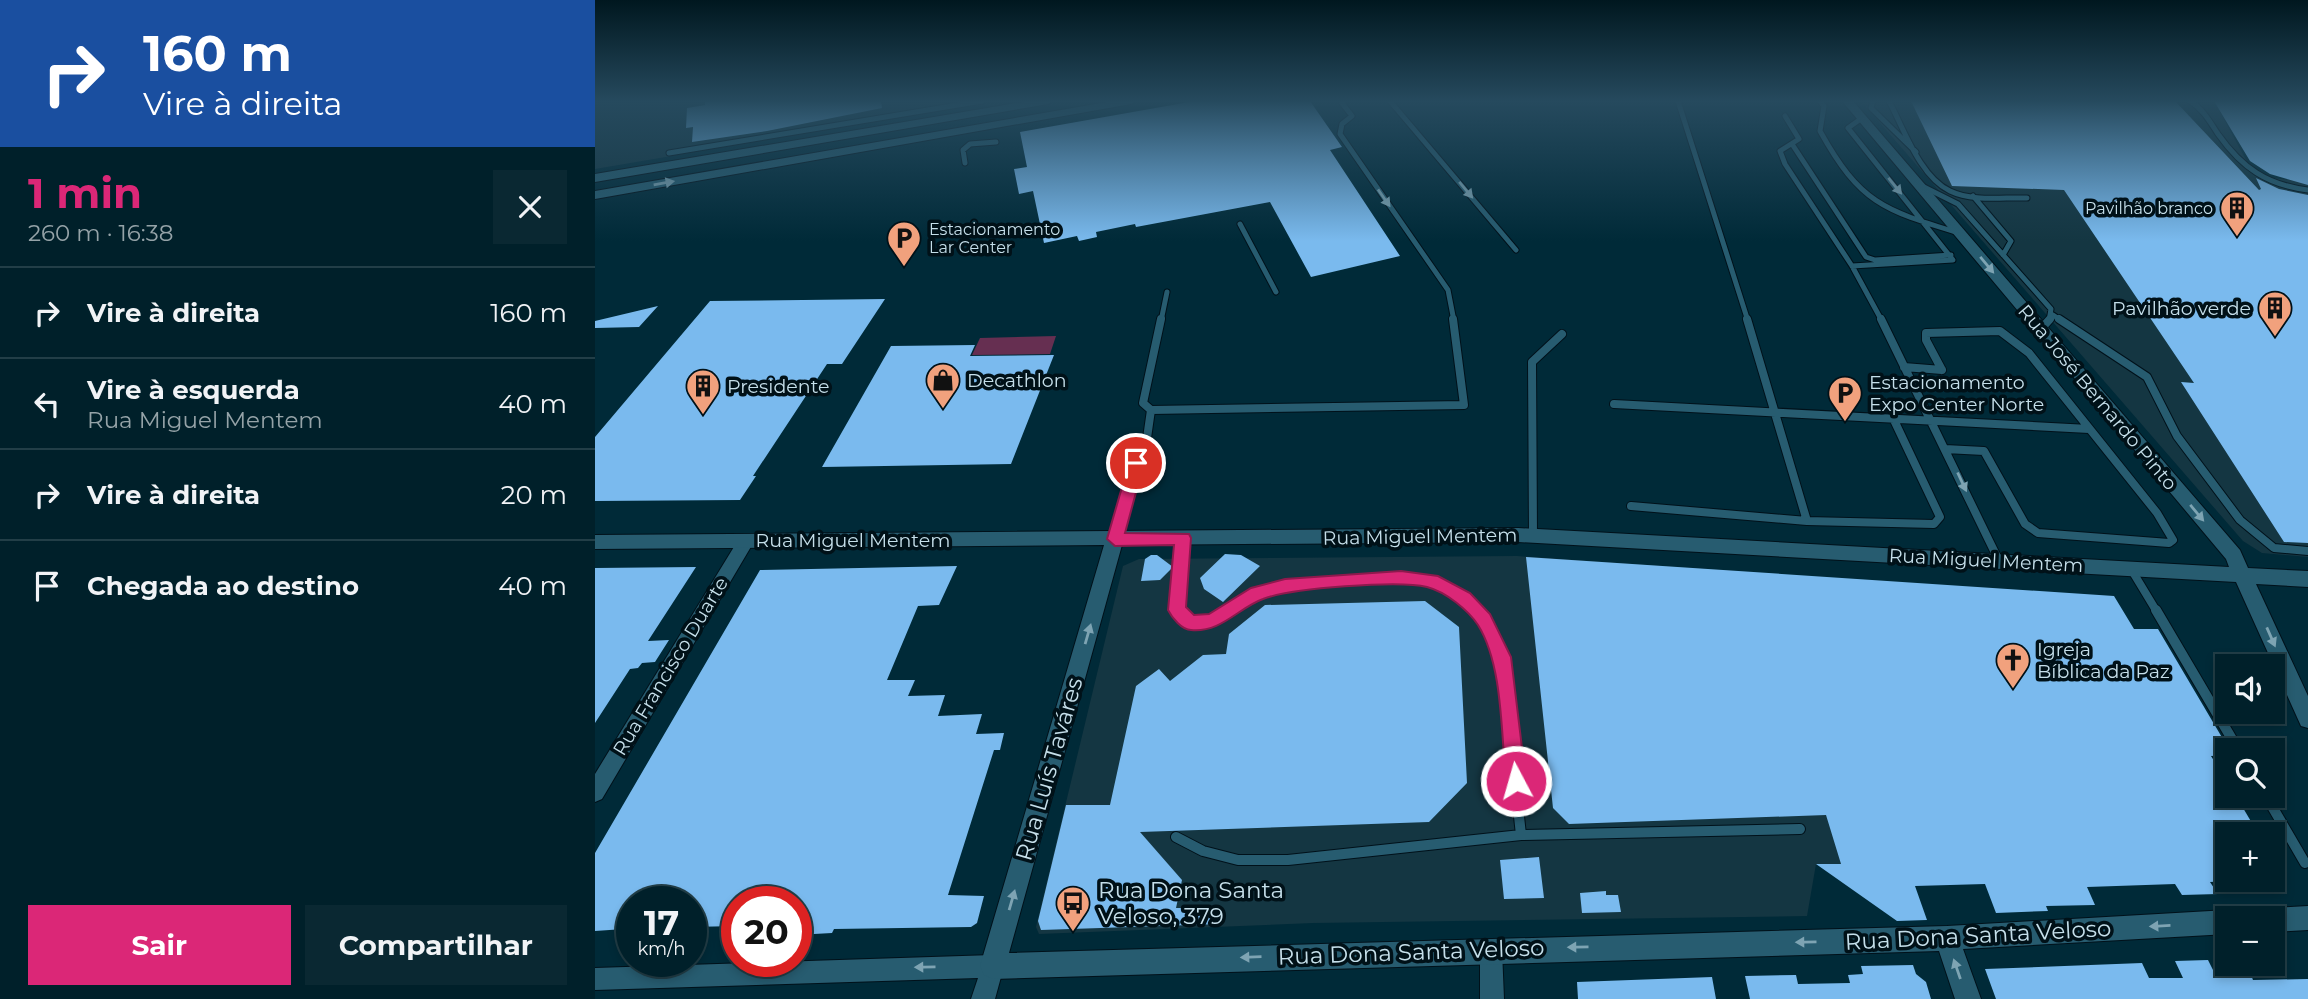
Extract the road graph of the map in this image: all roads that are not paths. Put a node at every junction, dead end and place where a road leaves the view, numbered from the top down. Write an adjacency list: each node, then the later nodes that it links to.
1 (701, 148): 16 (lane)
2 (774, 148): 19 (street)
3 (865, 148): 22 (street, one-way to 3)
4 (966, 148): 18 (lane)
5 (1349, 148): 39 (lane, one-way to 39)
6 (1429, 148): 28 (lane, one-way to 28)
7 (1693, 148): 40 (lane)
8 (1785, 148): 31 (lane)
9 (1793, 148): 29 (lane)
10 (1831, 148): 25 (lane)
11 (1864, 148): 25 (lane, one-way to 25)
12 (1887, 148): 20 (street, Rua José Bernardo Pinto)
13 (1912, 148): 17 (lane)
14 (1915, 148): 17 (lane)
15 (2231, 148): 21 (lane)
16 (669, 153)
17 (1919, 154): 23 (lane)
18 (965, 163)
19 (595, 178)
20 (1919, 185): 27 (street, Rua José Bernardo Pinto); 30 (lane)
21 (2308, 190)
22 (595, 195)
23 (1973, 196): 24 (lane); 30 (lane)
24 (2027, 198)
25 (1925, 223): 27 (lane); 29 (lane)
26 (1240, 224): 33 (lane)
27 (1959, 233): 35 (street, Rua José Bernardo Pinto, one-way to 35)
28 (1516, 250)
29 (1951, 255): 31 (lane)
30 (2003, 255): 34 (lane)
31 (1851, 266): 37 (lane)
32 (1167, 292): 39 (lane)
33 (1276, 292)
34 (2053, 315): 35 (lane); 52 (lane)
35 (2041, 329): 55 (street, Rua José Bernardo Pinto, one-way to 55)
36 (1562, 334): 47 (lane)
37 (1904, 367): 42 (lane); 43 (lane)
38 (1614, 404): 40 (lane)
39 (1151, 410): 49 (lane)
40 (1776, 412): 41 (lane); 46 (lane)
41 (1893, 418): 42 (lane); 46 (lane)
42 (1932, 420): 43 (lane); 44 (lane)
43 (2089, 429): 44 (lane)
44 (1945, 449): 53 (lane, one-way to 53)
45 (1631, 506): 46 (lane)
46 (1807, 521)
47 (1533, 536): 48 (street, Rua Miguel Mentem); 53 (street, Rua Miguel Mentem)
48 (1183, 538): 49 (street, Rua Miguel Mentem); 62 (lane)
49 (1115, 539): 50 (street, Rua Miguel Mentem); 70 (street, Rua Luís Taváres, one-way to 49)
50 (746, 541): 51 (street, Rua Miguel Mentem); 59 (street, Rua Francisco Duarte)
51 (595, 542)
52 (2308, 551)
53 (2000, 561): 54 (street, Rua Miguel Mentem)
54 (2131, 569): 55 (street, Rua Miguel Mentem); 58 (lane)
55 (2243, 575): 56 (street, Rua Miguel Mentem); 57 (street, Rua José Bernardo Pinto, one-way to 57)
56 (2308, 579)
57 (2308, 719)
58 (2231, 738)
59 (595, 792)
60 (2273, 808): 64 (lane)
61 (1800, 829): 62 (lane)
62 (1521, 835): 63 (lane)
63 (1176, 837)
64 (2305, 863)
65 (2308, 918): 66 (street)
66 (2285, 919)
67 (2215, 923): 68 (street, Rua Dona Santa Veloso, one-way to 68)
68 (1947, 938): 69 (street, Rua Dona Santa Veloso, one-way to 69); 74 (street, one-way to 68)
69 (1491, 950): 70 (street, Rua Dona Santa Veloso, one-way to 70); 73 (street)
70 (993, 966): 71 (street, Rua Dona Santa Veloso, one-way to 71); 72 (street, Rua Luís Taváres)
71 (595, 979)
72 (983, 999)
73 (1492, 999)
74 (1968, 999)

